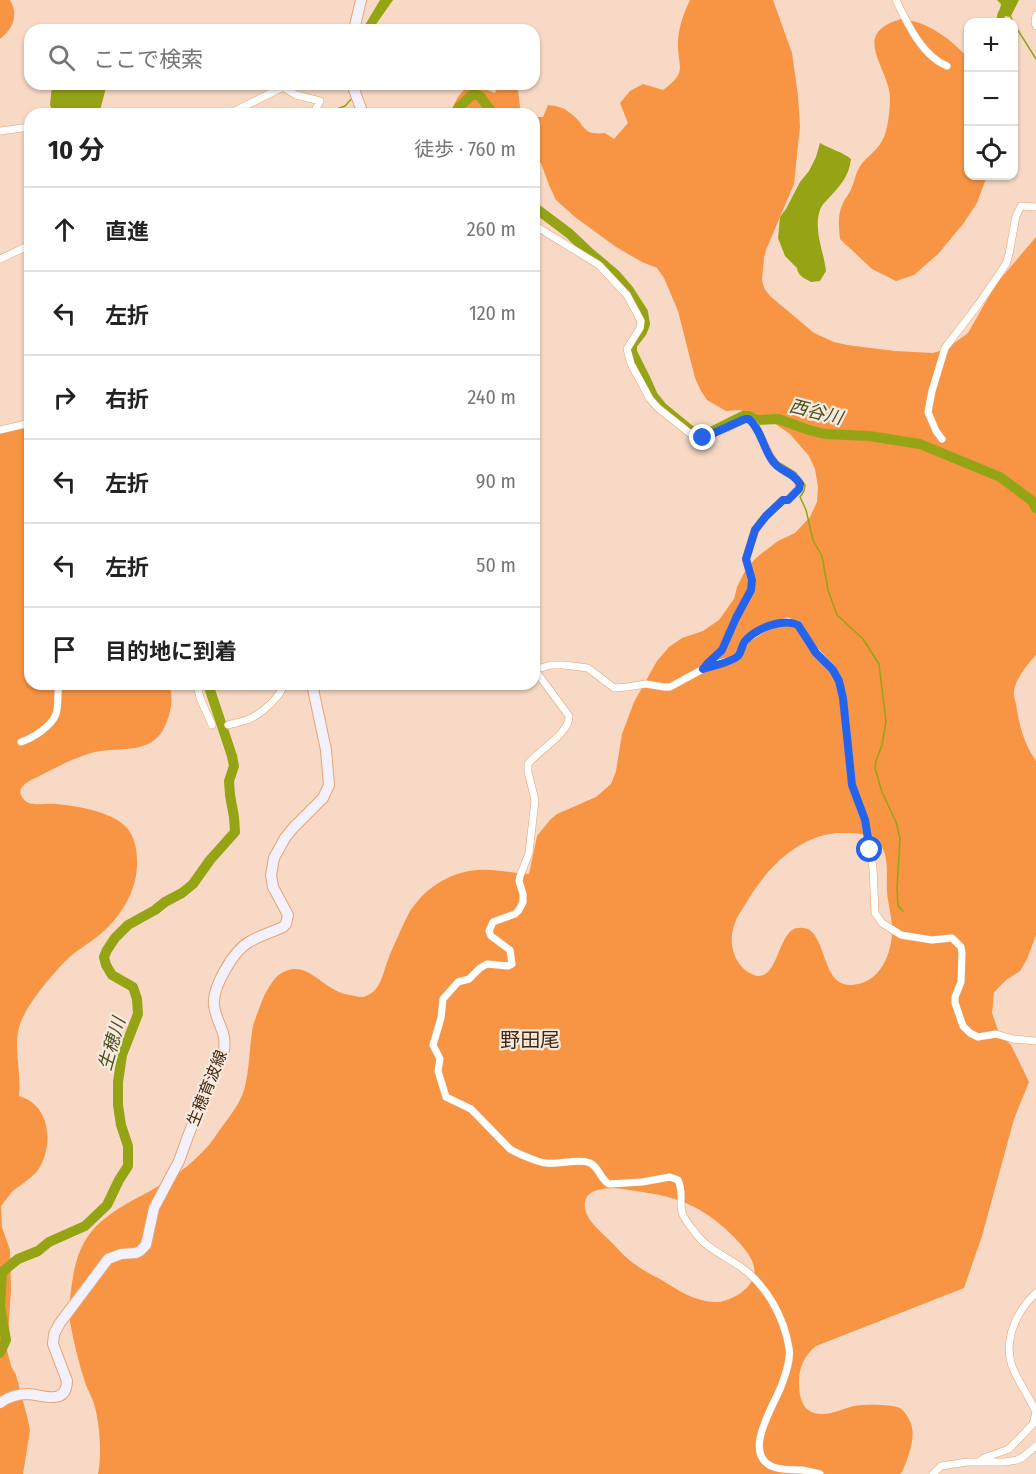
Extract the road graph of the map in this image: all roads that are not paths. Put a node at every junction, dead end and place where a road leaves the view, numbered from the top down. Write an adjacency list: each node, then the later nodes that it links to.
1 (361, 0): 4 (main road)
2 (896, 0): 6 (street)
3 (1036, 15): 5 (street)
4 (355, 24)
5 (1036, 26)
6 (947, 66)
7 (277, 90): 10 (street)
8 (288, 90): 11 (street)
9 (354, 91): 12 (main road)
10 (241, 108)
11 (316, 108)
12 (361, 108)
13 (24, 128): 14 (street)
14 (0, 131)
15 (1036, 207): 21 (street)
16 (540, 229): 23 (street)
17 (24, 248): 18 (street)
18 (0, 259)
19 (24, 424): 20 (street)
20 (0, 430)
21 (942, 439)
22 (540, 668): 23 (street)
23 (703, 669): 32 (street)
24 (540, 678): 38 (street)
25 (58, 690): 31 (street)
26 (198, 690): 30 (street)
27 (282, 690): 29 (street)
28 (313, 690): 34 (main road, 生穂育波線)
29 (228, 724)
30 (212, 725)
31 (21, 742)
32 (1036, 1041)
33 (1036, 1293): 35 (street)
34 (0, 1403)
35 (1036, 1412): 37 (street)
36 (1036, 1446): 37 (street)
37 (979, 1462): 39 (street)
38 (820, 1474)
39 (933, 1474)

